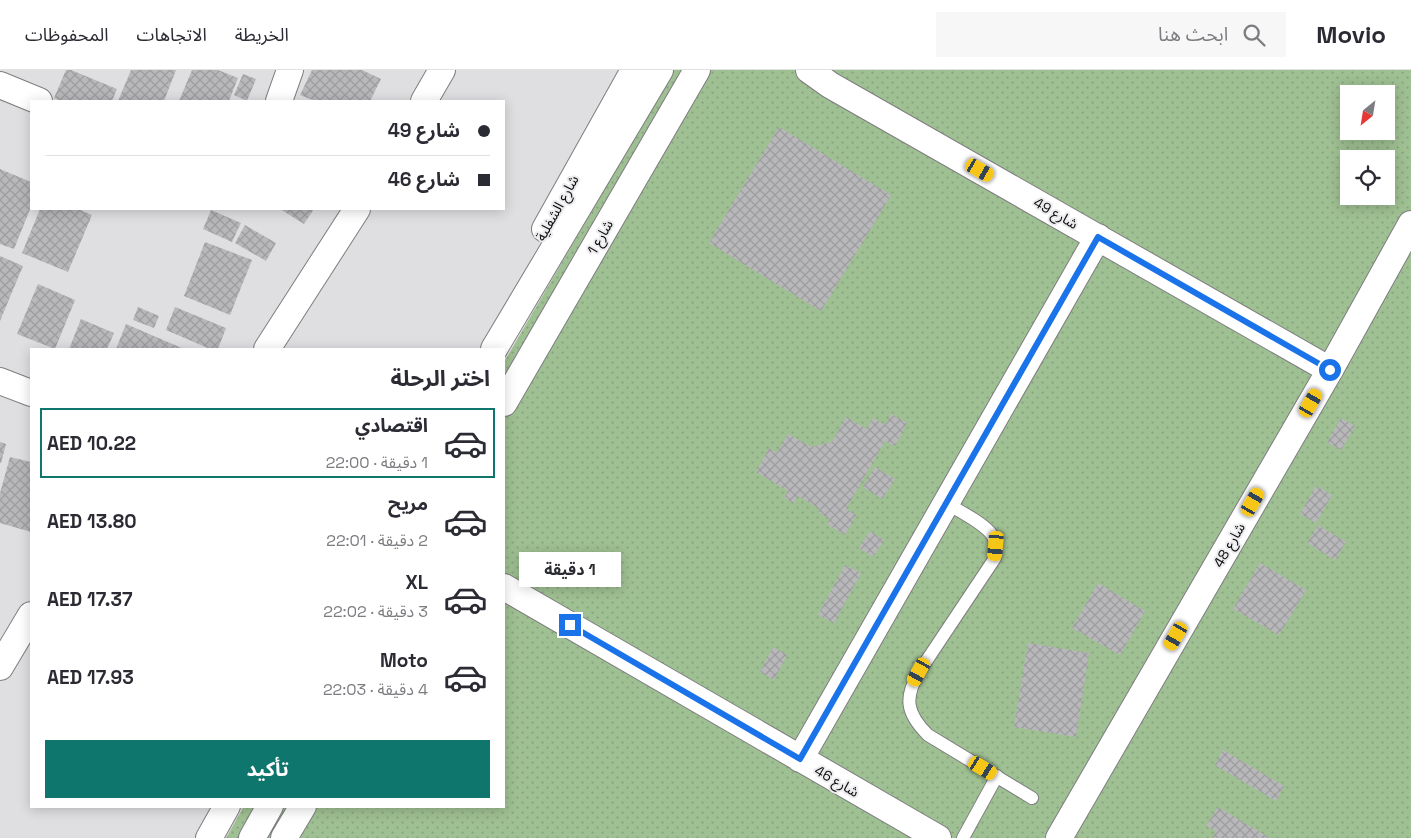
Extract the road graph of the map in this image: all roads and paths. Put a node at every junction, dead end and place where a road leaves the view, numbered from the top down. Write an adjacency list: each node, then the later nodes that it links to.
1 (290, 70): 9 (street)
2 (442, 70): 10 (street)
3 (634, 70): 15 (street, شارع الشفلية)
4 (660, 70): 16 (street)
5 (697, 70): 20 (street, شارع 1)
6 (809, 70): 13 (street, شارع 49)
7 (0, 85): 8 (street)
8 (37, 100)
9 (279, 100)
10 (425, 100)
11 (356, 210): 14 (street)
12 (1411, 224): 17 (street, شارع 48)
13 (1098, 237): 17 (street, شارع 49); 21 (street)
14 (268, 348)
15 (488, 348)
16 (495, 348)
17 (1330, 370): 36 (street, شارع 48)
18 (0, 381): 19 (street)
19 (30, 393)
20 (505, 401)
21 (946, 503): 25 (street); 26 (lane)
22 (505, 588): 25 (street, شارع 46)
23 (30, 617): 24 (street)
24 (0, 667)
25 (800, 759): 34 (street, شارع 46)
26 (997, 776): 27 (lane); 35 (lane)
27 (1032, 798)
28 (226, 808): 31 (street)
29 (269, 808): 32 (street)
30 (302, 808): 33 (street)
31 (208, 838)
32 (252, 838)
33 (284, 838)
34 (938, 838)
35 (963, 838)
36 (1059, 838)

